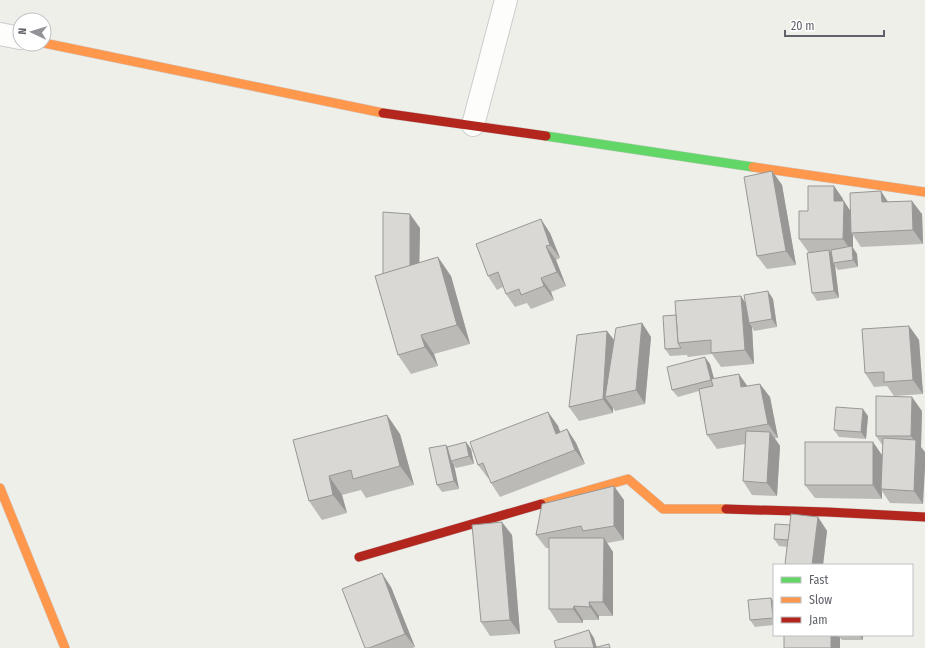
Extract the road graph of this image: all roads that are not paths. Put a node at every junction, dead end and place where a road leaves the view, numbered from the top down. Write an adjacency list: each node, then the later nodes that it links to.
1 (506, 0): 5 (street)
2 (0, 34): 3 (street)
3 (12, 36)
4 (52, 45): 5 (street)
5 (473, 125): 6 (street)
6 (925, 192)
7 (0, 488): 10 (street)
8 (925, 517): 9 (street)
9 (359, 557)
10 (65, 648)

